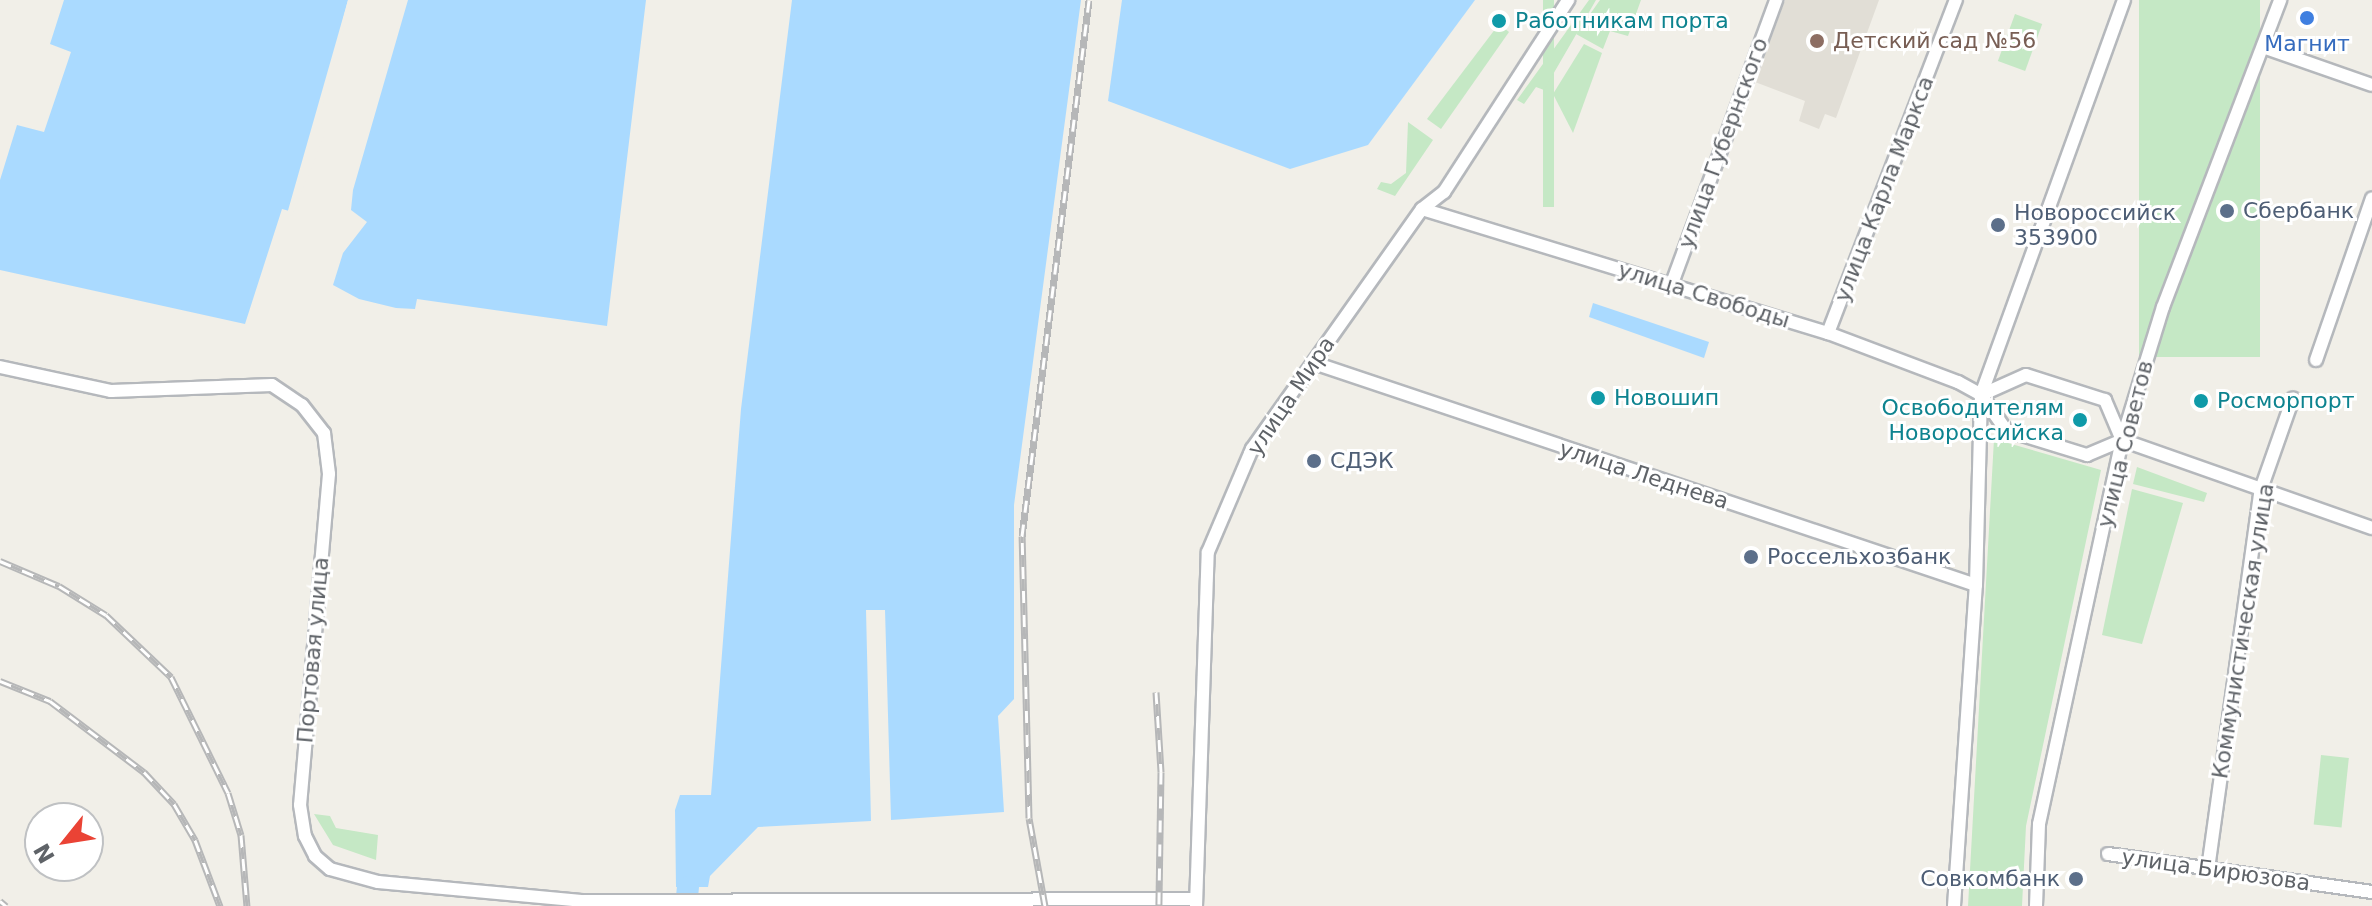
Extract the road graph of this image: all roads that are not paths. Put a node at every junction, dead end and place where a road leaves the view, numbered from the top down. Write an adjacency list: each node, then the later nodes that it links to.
1 (1568, 0): 9 (street, улица Мира)
2 (1776, 0): 10 (street, улица Губернского)
3 (1956, 0): 11 (street, улица Карла Маркса)
4 (2124, 0): 15 (street)
5 (2280, 0): 6 (street, улица Советов)
6 (2263, 47): 7 (street); 17 (street, улица Советов)
7 (2372, 85)
8 (2372, 198): 12 (street)
9 (1422, 209): 10 (street, улица Свободы); 13 (street, улица Мира)
10 (1671, 286): 11 (street, улица Свободы)
11 (1828, 333): 15 (street, улица Свободы)
12 (2316, 360)
13 (1314, 363): 20 (street, улица Леднева); 24 (street, улица Мира)
14 (0, 367): 24 (street, Портовая улица)
15 (1981, 395): 17 (street); 17 (street); 20 (street)
16 (2293, 398): 18 (street, Коммунистическая улица)
17 (2122, 440): 18 (street); 26 (street, улица Советов)
18 (2261, 489): 19 (street); 22 (street, Коммунистическая улица)
19 (2372, 528)
20 (1976, 585): 25 (street)
21 (2108, 854): 22 (street, улица Бирюзова)
22 (2208, 869): 23 (street, улица Бирюзова)
23 (2372, 892)
24 (1196, 903)
25 (1954, 906)
26 (2036, 906)

